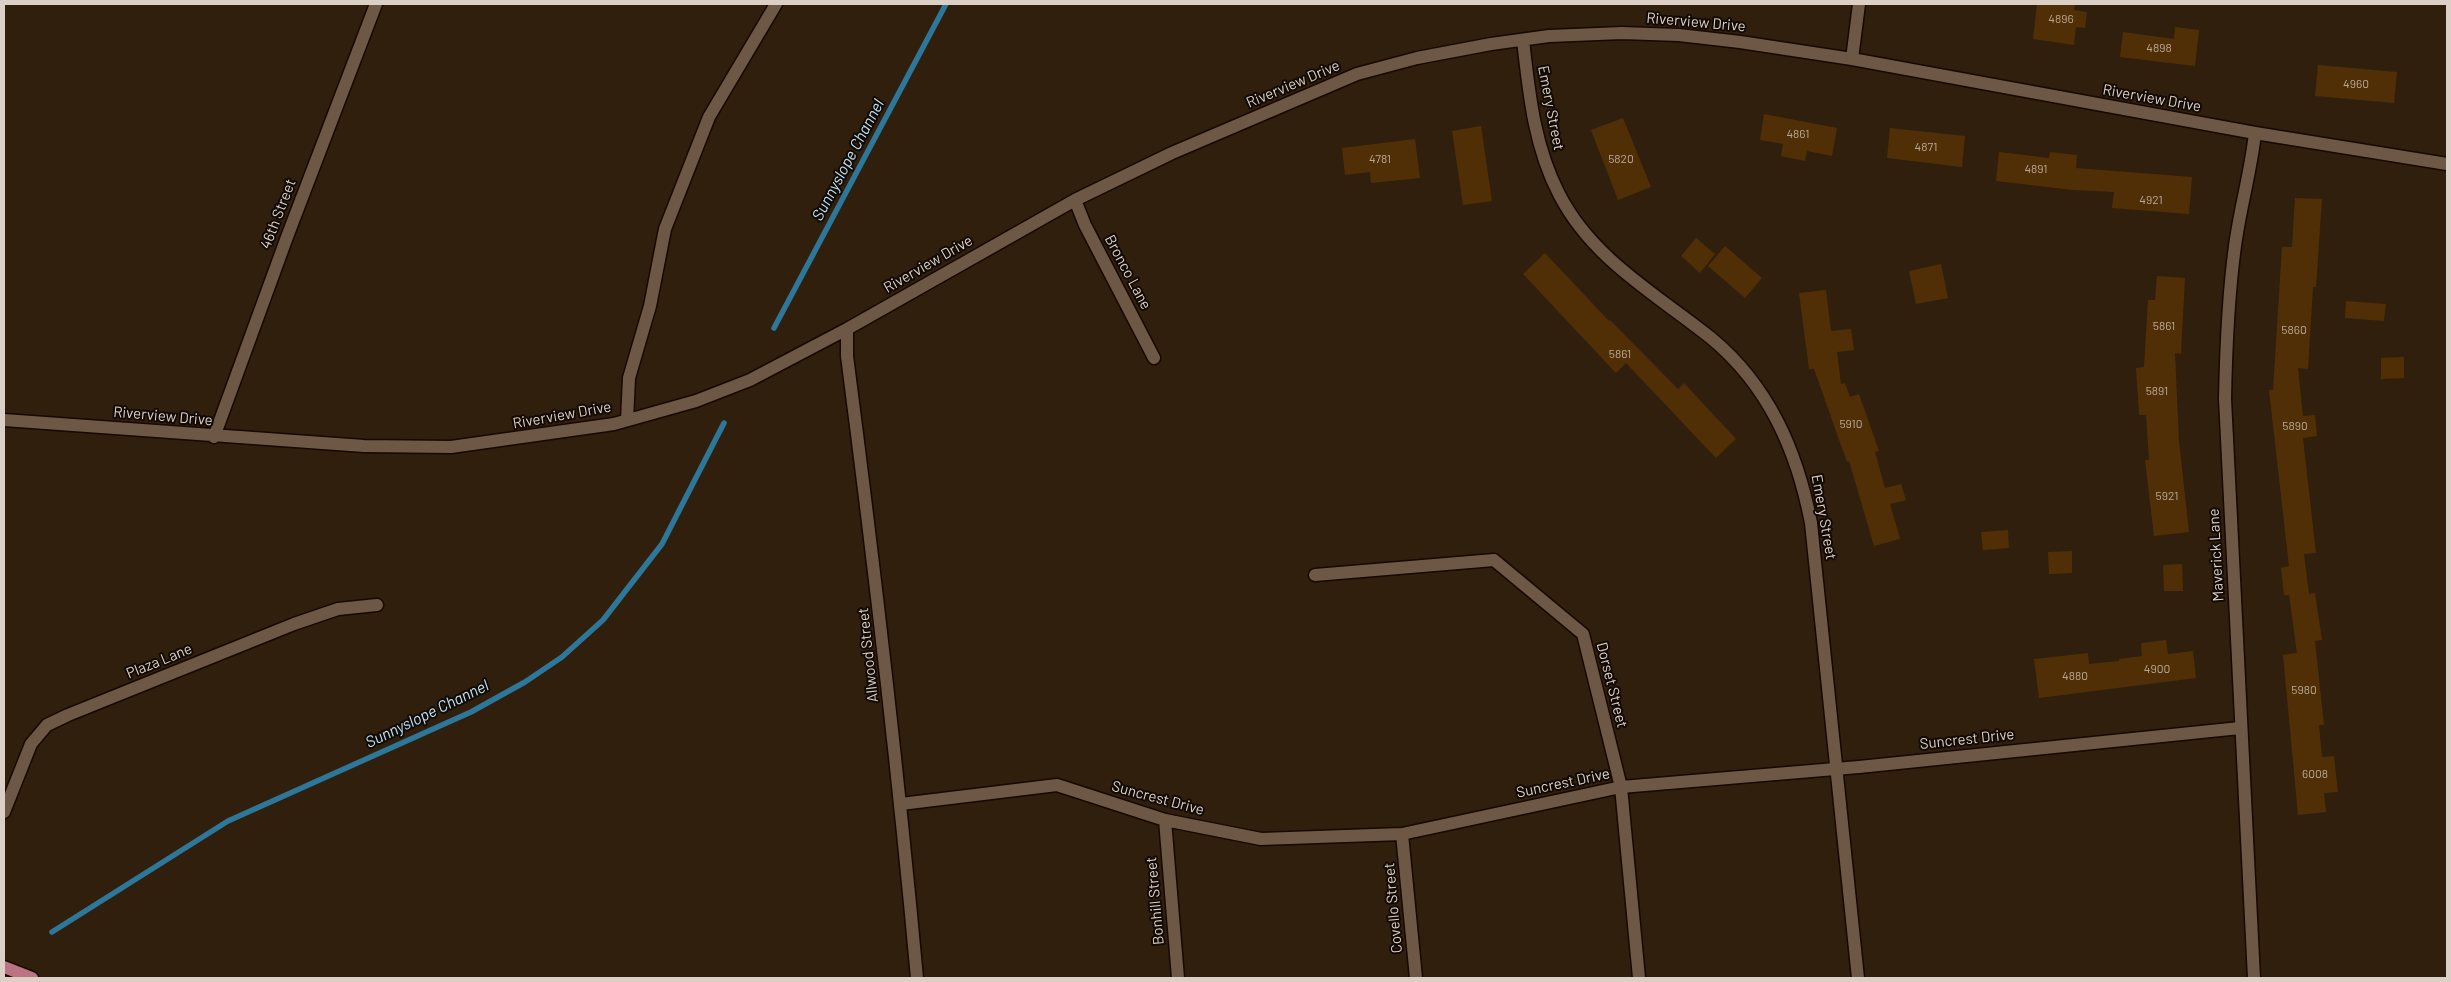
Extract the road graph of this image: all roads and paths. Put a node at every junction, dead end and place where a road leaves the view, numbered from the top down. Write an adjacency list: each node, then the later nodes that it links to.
1 (376, 4): 13 (street, 46th Street)
2 (776, 4): 12 (street)
3 (1859, 4): 5 (street)
4 (1523, 40): 5 (street, Riverview Drive); 8 (street, Riverview Drive); 17 (street, Emery Street)
5 (1852, 59): 6 (street, Riverview Drive)
6 (2254, 133): 7 (street, Riverview Drive); 16 (street, Maverick Lane)
7 (2447, 164)
8 (1075, 200): 9 (street, Riverview Drive); 10 (street, Bronco Lane)
9 (847, 329): 12 (street, Riverview Drive); 19 (street, Allwood Street)
10 (1154, 358)
11 (4, 420): 13 (street, Riverview Drive)
12 (627, 420): 13 (street, Riverview Drive)
13 (214, 437)
14 (1314, 575): 18 (street, Dorset Street)
15 (377, 605): 20 (street, Plaza Lane)
16 (2240, 728): 17 (street, Suncrest Drive); 30 (street, Maverick Lane)
17 (1837, 767): 18 (street, Suncrest Drive); 29 (street, Emery Street)
18 (1621, 787): 22 (street, Suncrest Drive); 28 (street, Dorset Street)
19 (901, 804): 21 (street, Suncrest Drive); 25 (street, Allwood Street)
20 (4, 812)
21 (1165, 820): 22 (street, Suncrest Drive); 26 (street, Bonhill Street)
22 (1402, 834): 27 (street, Covello Street)
23 (4, 967): 24 (main road)
24 (32, 978)
25 (917, 978)
26 (1178, 978)
27 (1416, 978)
28 (1639, 978)
29 (1858, 978)
30 (2254, 978)

